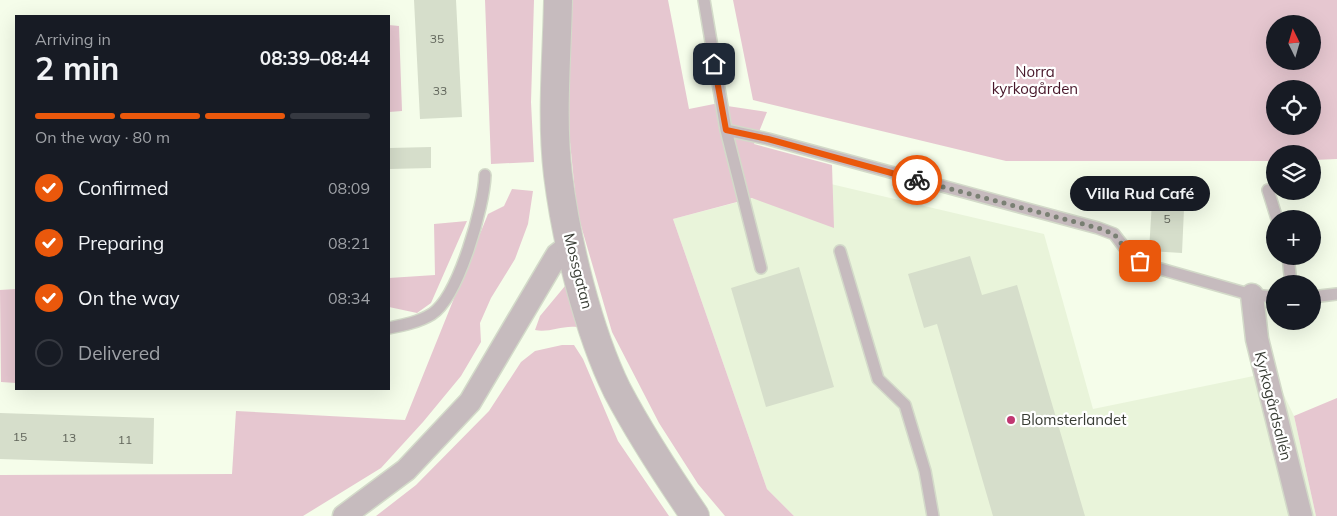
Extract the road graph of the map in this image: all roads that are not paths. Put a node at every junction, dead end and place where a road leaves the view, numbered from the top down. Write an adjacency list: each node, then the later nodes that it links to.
1 (558, 0): 5 (street, Mossgatan)
2 (704, 0): 3 (lane)
3 (726, 130): 7 (lane); 9 (lane)
4 (485, 175): 12 (lane)
5 (570, 245): 13 (street); 14 (street, Mossgatan)
6 (840, 251): 15 (lane)
7 (761, 268)
8 (1337, 294): 11 (lane)
9 (1252, 295): 10 (lane); 16 (street, Kyrkogårdsallén)
10 (1266, 296)
11 (1321, 296)
12 (390, 328)
13 (344, 516)
14 (695, 516)
15 (933, 516)
16 (1301, 516)

